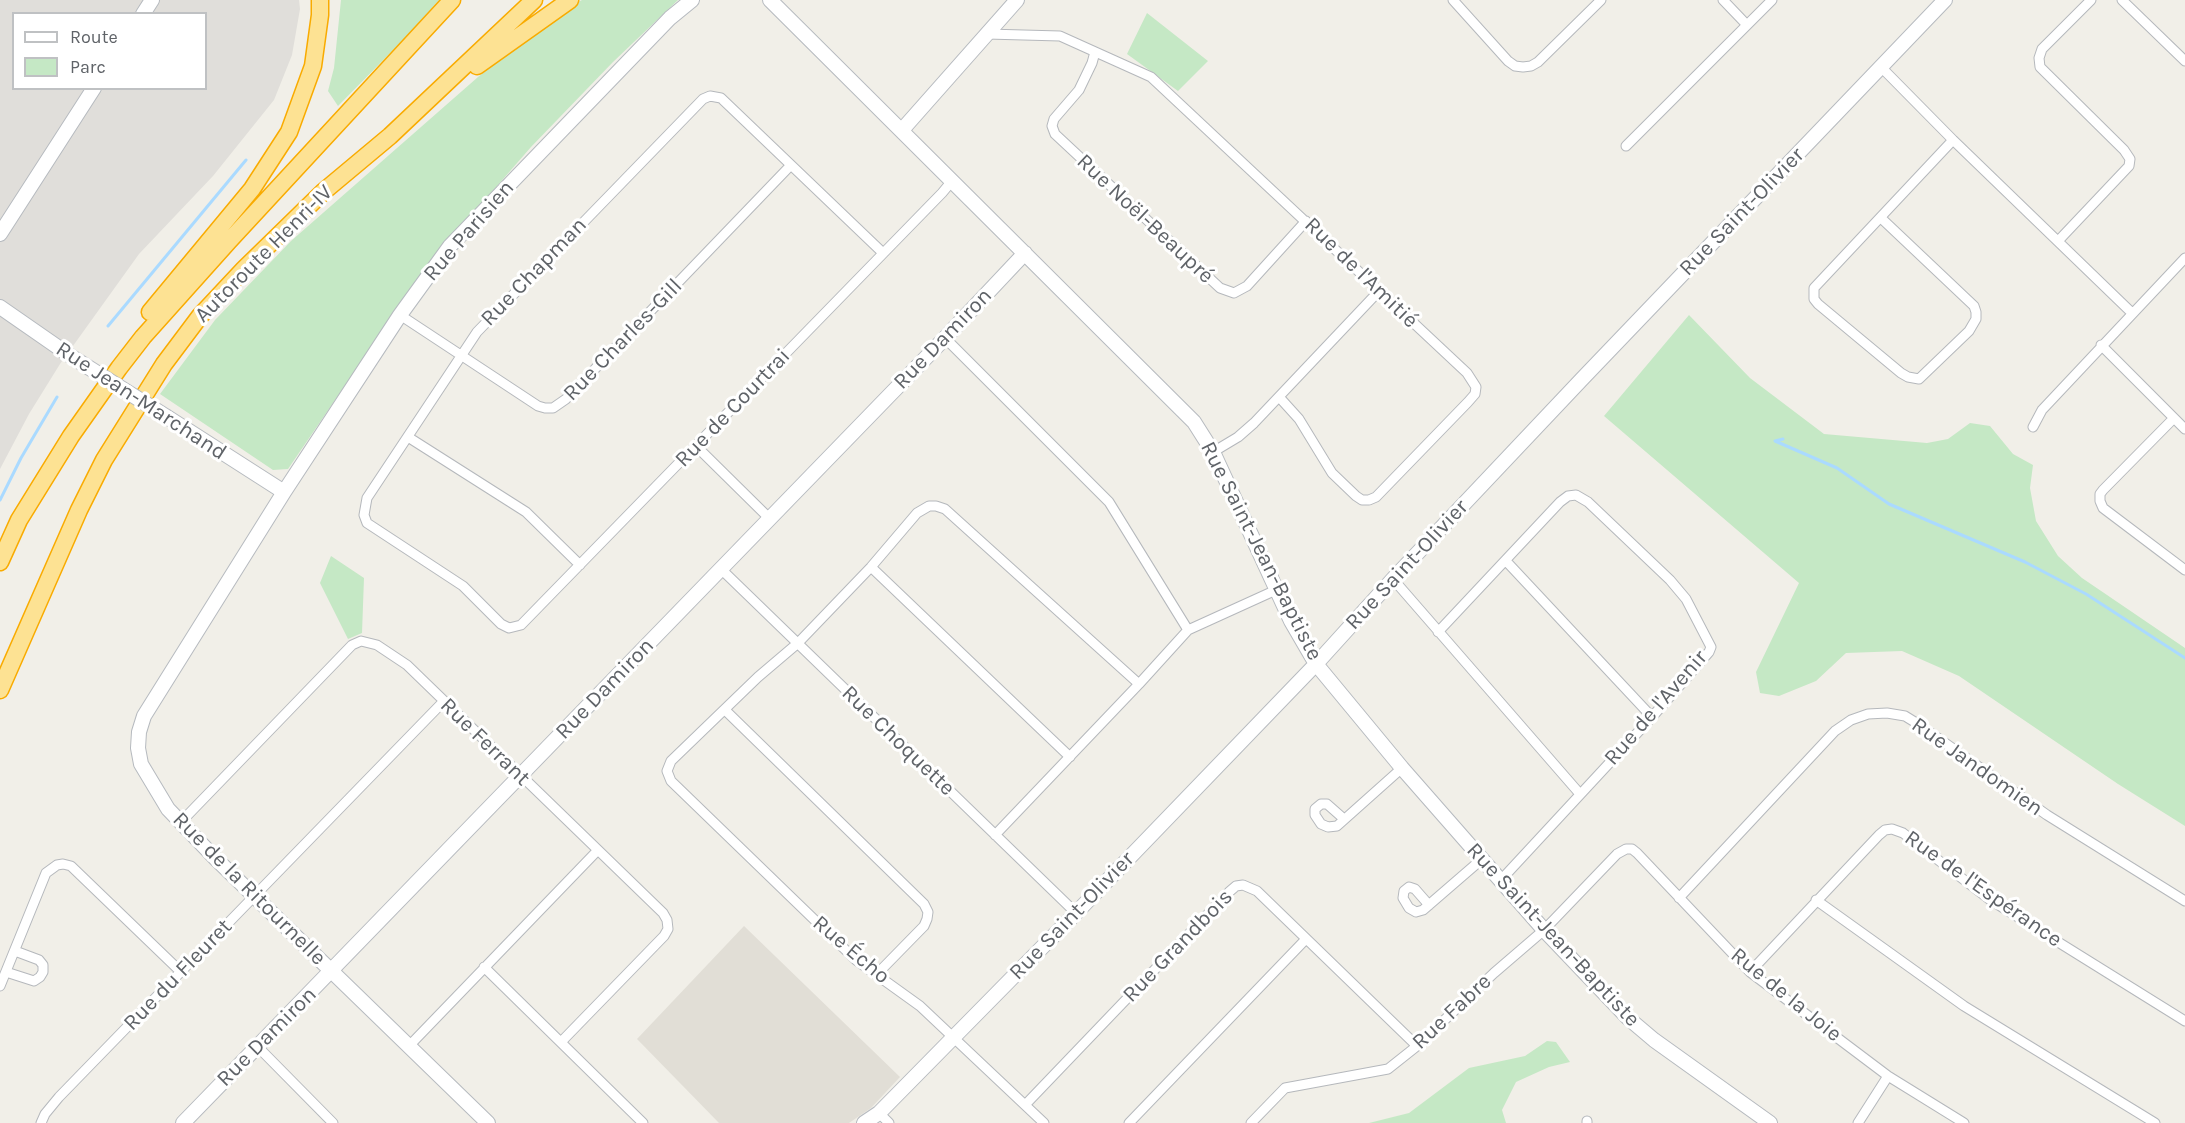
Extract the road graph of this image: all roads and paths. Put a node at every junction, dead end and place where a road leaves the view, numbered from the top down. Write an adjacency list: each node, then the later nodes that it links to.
1 (320, 0): 50 (highway)
2 (452, 0): 50 (highway, Autoroute Henri-IV)
3 (534, 0): 22 (highway, Autoroute Henri-IV)
4 (570, 0): 22 (highway)
5 (692, 0): 37 (street, Rue Parisien)
6 (770, 0): 21 (street)
7 (1017, 0): 16 (street)
8 (1453, 0): 14 (street)
9 (1723, 0): 15 (street)
10 (1772, 0): 15 (street)
11 (1945, 0): 19 (street, Rue Saint-Olivier)
12 (2091, 0): 30 (street)
13 (2122, 0): 18 (street)
14 (1597, 2)
15 (1747, 25): 24 (street)
16 (987, 34): 17 (street, Rue de l'Amitié); 21 (street)
17 (1095, 52): 28 (street, Rue de l'Amitié); 28 (street, Rue Noël-Beaupré)
18 (2185, 61)
19 (1881, 67): 23 (street); 57 (street, Rue Saint-Olivier)
20 (93, 90): 29 (street)
21 (902, 130): 26 (street, Rue Saint-Jean-Baptiste)
22 (390, 136): 65 (highway, Autoroute Henri-IV)
23 (1953, 140): 27 (street); 30 (street)
24 (1626, 146)
25 (791, 165): 31 (street, Rue Chapman); 40 (street, Rue Charles-Gill); 40 (street, Rue Chapman)
26 (952, 181): 31 (street, Rue de Courtrai); 32 (street, Rue Saint-Jean-Baptiste)
27 (1881, 218): 27 (street)
28 (1306, 221): 34 (street, Rue de l'Amitié)
29 (0, 234)
30 (2059, 240): 36 (street)
31 (883, 253): 46 (street, Rue de Courtrai)
32 (1025, 253): 38 (street, Rue Damiron); 47 (street, Rue Saint-Jean-Baptiste)
33 (2185, 258): 36 (street)
34 (1379, 291): 41 (street); 41 (street, Rue de l'Amitié)
35 (0, 307): 48 (street, Rue Jean-Marchand, bridge)
36 (2132, 313): 39 (street)
37 (400, 315): 40 (street, Rue Charles-Gill); 48 (street, Rue Parisien)
38 (945, 338): 49 (street, Rue Damiron); 60 (street)
39 (2101, 345): 42 (street); 43 (street)
40 (462, 355): 45 (street, Rue Chapman)
41 (1280, 398): 47 (street)
42 (2174, 418): 44 (street); 56 (street)
43 (2033, 427)
44 (2185, 429)
45 (408, 436): 53 (street); 59 (street, Rue Chapman)
46 (696, 446): 49 (street); 53 (street, Rue de Courtrai)
47 (1213, 452): 58 (street, Rue Saint-Jean-Baptiste)
48 (284, 492): 74 (street, Rue de la Ritournelle)
49 (770, 518): 55 (street, Rue Damiron)
50 (19, 520): 52 (highway, Autoroute Henri-IV)
51 (1506, 561): 61 (street, Rue de l'Avenir); 68 (street); 68 (street, Rue de l'Avenir)
52 (0, 562)
53 (580, 565): 59 (street, Rue de Courtrai)
54 (871, 567): 62 (street); 64 (street); 69 (street)
55 (721, 569): 62 (street, Rue Choquette); 71 (street, Rue Damiron)
56 (2185, 570)
57 (1393, 579): 61 (street); 63 (street, Rue Saint-Olivier)
58 (1276, 590): 60 (street); 63 (street, Rue Saint-Jean-Baptiste)
59 (509, 628)
60 (1188, 630): 64 (street)
61 (1438, 632): 72 (street)
62 (798, 643): 67 (street); 75 (street, Rue Choquette)
63 (1316, 664): 70 (street, Rue Saint-Jean-Baptiste); 85 (street, Rue Saint-Olivier)
64 (1139, 684): 69 (street)
65 (0, 690)
66 (444, 701): 71 (street, Rue Ferrant); 74 (street, Rue Ferrant); 80 (street, Rue du Fleuret)
67 (725, 710): 94 (street); 94 (street, Rue Écho)
68 (1652, 717): 72 (street, Rue de l'Avenir)
69 (1070, 757): 75 (street)
70 (1402, 768): 73 (street); 78 (street, Rue Saint-Jean-Baptiste)
71 (520, 777): 77 (street, Rue Ferrant); 90 (street, Rue Damiron)
72 (1580, 794): 79 (street, Rue de l'Avenir)
73 (1344, 819)
74 (180, 823): 80 (street, Rue de la Ritournelle)
75 (995, 835): 85 (street, Rue Choquette)
76 (1626, 849): 81 (street, Rue de la Joie); 86 (street, Rue Fabre)
77 (598, 850): 89 (street); 98 (street, Rue Ferrant)
78 (1482, 859): 79 (street, Rue Saint-Jean-Baptiste); 84 (street)
79 (1500, 881): 86 (street, Rue Saint-Jean-Baptiste)
80 (255, 896): 90 (street, Rue de la Ritournelle); 92 (street, Rue du Fleuret)
81 (1679, 898): 83 (street, Rue Jandomien); 93 (street, Rue de la Joie)
82 (1816, 900): 93 (street, Rue de l'Espérance); 96 (street, Rue de l'Espérance); 117 (street)
83 (2185, 901)
84 (1429, 904)
85 (1076, 913): 97 (street, Rue Saint-Olivier)
86 (1544, 930): 100 (street, Rue Fabre); 106 (street, Rue Saint-Jean-Baptiste)
87 (1306, 939): 100 (street, Rue Grandbois); 103 (street, Rue Grandbois); 113 (street)
88 (15, 951): 91 (street); 91 (street); 92 (street)
89 (484, 967): 98 (street); 99 (street)
90 (332, 971): 99 (street, Rue de la Ritournelle); 101 (street, Rue Damiron)
91 (6, 972): 95 (street)
92 (181, 972): 107 (street, Rue du Fleuret)
93 (1750, 972): 102 (street, Rue de la Joie)
94 (877, 974): 97 (street, Rue Écho)
95 (0, 986)
96 (2185, 1021)
97 (953, 1036): 103 (street, Rue Écho); 104 (street, Rue Saint-Olivier)
98 (561, 1042): 110 (street)
99 (409, 1046): 109 (street, Rue de la Ritournelle)
100 (1417, 1046): 114 (street, Rue Fabre)
101 (258, 1047): 105 (street); 108 (street, Rue Damiron)
102 (1888, 1076): 115 (street); 116 (street, Rue de la Joie)
103 (1025, 1105): 112 (street, Rue Écho)
104 (884, 1118): 111 (street, Rue Saint-Olivier)
105 (331, 1122)
106 (1767, 1122)
107 (41, 1123)
108 (183, 1123)
109 (488, 1123)
110 (643, 1123)
111 (864, 1123)
112 (1044, 1123)
113 (1129, 1123)
114 (1251, 1123)
115 (1858, 1123)
116 (1964, 1123)
117 (2155, 1123)

